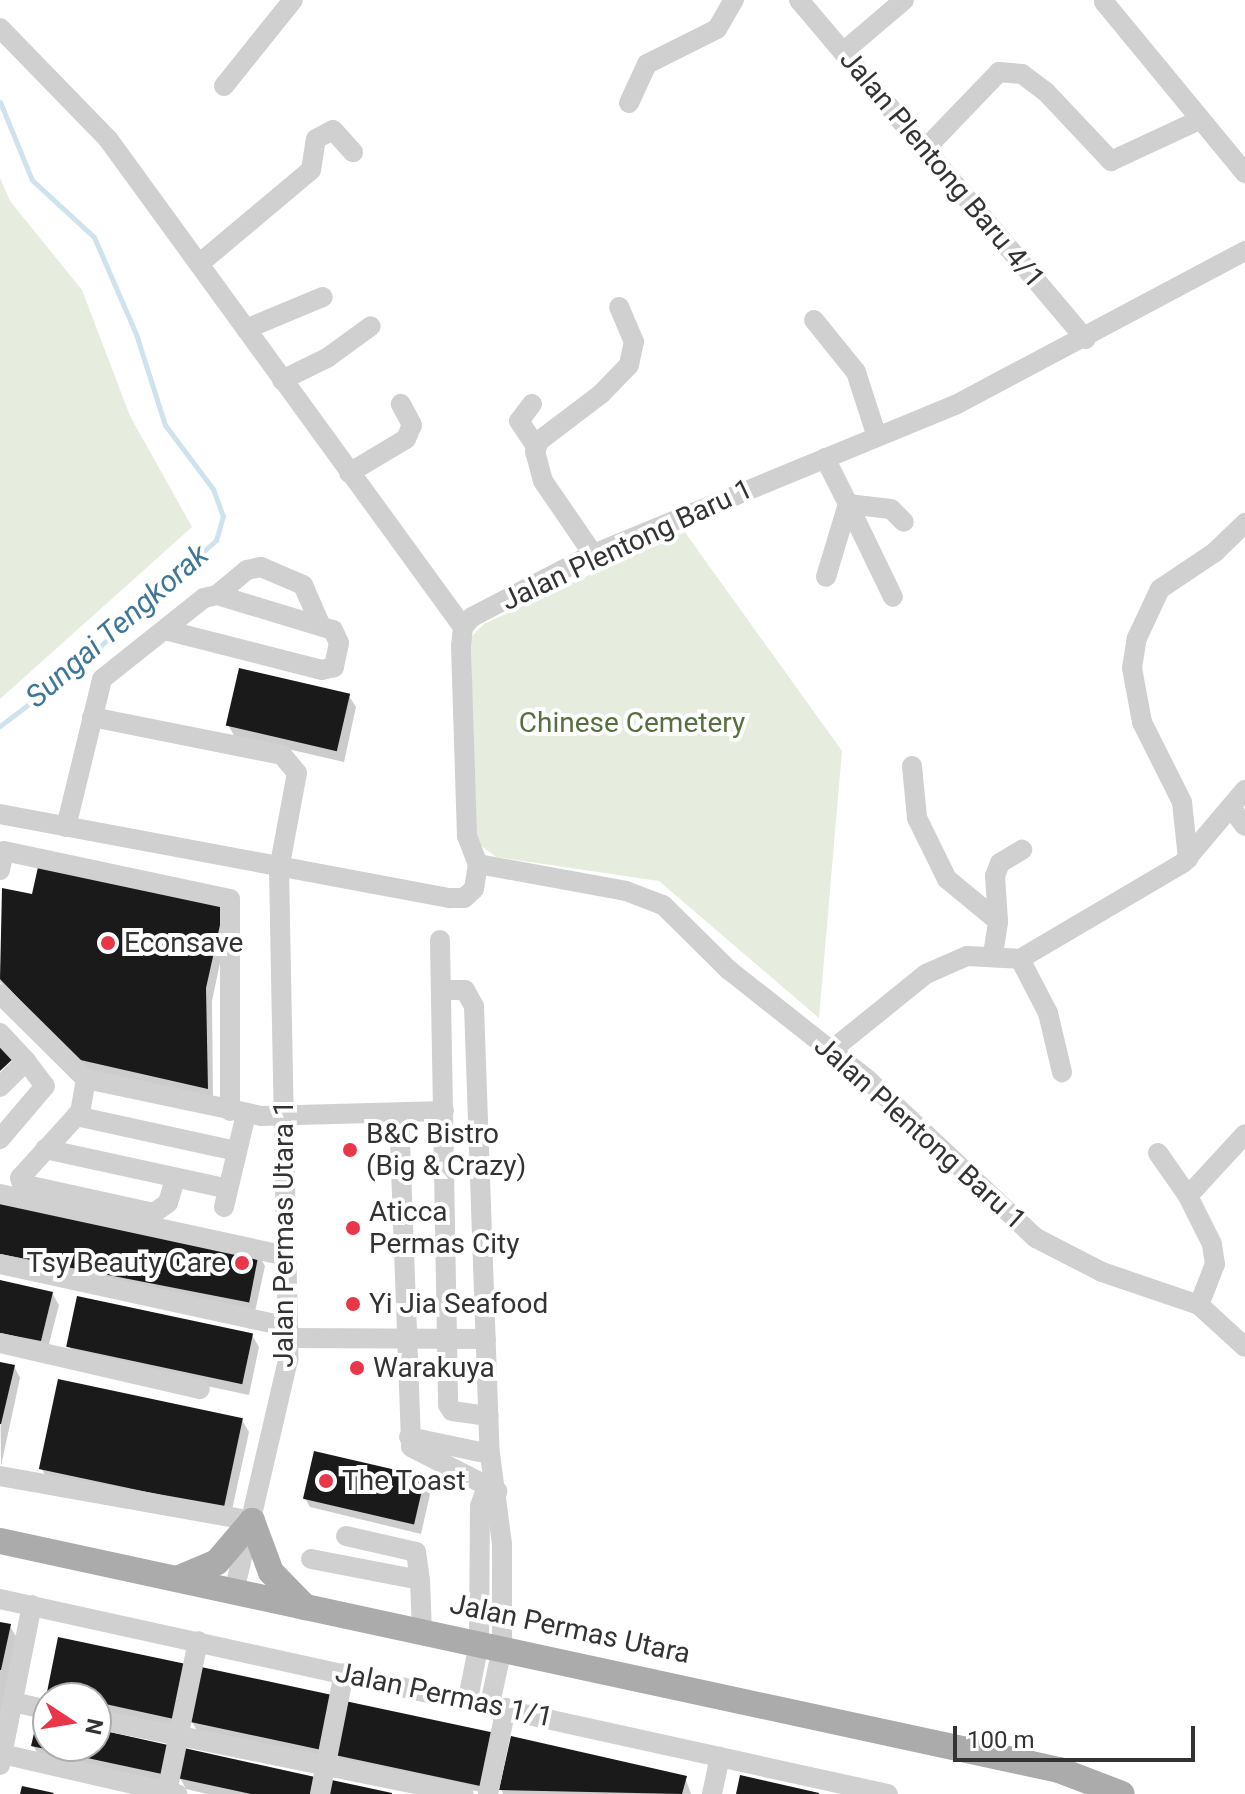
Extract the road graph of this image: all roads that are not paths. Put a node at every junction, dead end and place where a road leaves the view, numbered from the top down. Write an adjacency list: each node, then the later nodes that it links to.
1 (293, 0): 8 (street)
2 (734, 0): 9 (street)
3 (799, 0): 7 (street, Jalan Plentong Baru 4/1)
4 (904, 0): 7 (street)
5 (1104, 2): 10 (street)
6 (0, 28): 15 (street)
7 (843, 52): 11 (street, Jalan Plentong Baru 4/1)
8 (224, 86)
9 (629, 103)
10 (1197, 121): 11 (street); 13 (street)
11 (925, 149): 21 (street, Jalan Plentong Baru 4/1)
12 (353, 152): 15 (street)
13 (1245, 173)
14 (1245, 251): 21 (street, Jalan Plentong Baru 1)
15 (199, 264): 20 (street)
16 (323, 297): 20 (street)
17 (619, 307): 26 (street)
18 (814, 320): 25 (street)
19 (371, 326): 22 (street)
20 (246, 329): 22 (street)
21 (1085, 339): 25 (street, Jalan Plentong Baru 1)
22 (282, 380): 28 (street)
23 (401, 404): 28 (street)
24 (532, 404): 26 (street)
25 (877, 437): 27 (street, Jalan Plentong Baru 1)
26 (536, 446): 32 (street)
27 (825, 458): 29 (street); 32 (street, Jalan Plentong Baru 1)
28 (349, 473): 37 (street)
29 (848, 504): 30 (street); 33 (street); 35 (street)
30 (904, 522)
31 (1245, 523): 46 (street)
32 (593, 554): 37 (street, Jalan Plentong Baru 1)
33 (826, 577)
34 (217, 595): 36 (street); 36 (street); 38 (street)
35 (893, 597)
36 (321, 626): 38 (street)
37 (463, 627): 47 (street)
38 (165, 630): 39 (street)
39 (92, 717): 44 (street); 48 (street, Jalan Permas Utara 1)
40 (912, 766): 50 (street)
41 (1245, 790): 43 (street)
42 (0, 814): 44 (street)
43 (1239, 817): 46 (street)
44 (66, 827): 48 (street)
45 (1022, 850): 50 (street)
46 (1188, 859): 53 (street)
47 (478, 864): 48 (street); 57 (street, Jalan Plentong Baru 1)
48 (279, 869): 66 (street, Jalan Permas Utara 1)
49 (0, 870): 63 (street)
50 (998, 921): 52 (street)
51 (440, 940): 54 (street)
52 (993, 954): 53 (street); 57 (street)
53 (1020, 959): 59 (street)
54 (441, 990): 62 (street); 81 (street)
55 (0, 994): 60 (street)
56 (0, 1033): 58 (street)
57 (833, 1049): 77 (street, Jalan Plentong Baru 1)
58 (26, 1061): 61 (street); 68 (street)
59 (1062, 1072)
60 (86, 1079): 63 (street); 65 (street)
61 (0, 1087)
62 (444, 1111): 64 (street); 80 (street)
63 (238, 1113): 66 (street); 70 (street)
64 (399, 1114): 66 (street); 79 (street)
65 (76, 1116): 69 (street); 70 (street)
66 (284, 1117): 75 (street, Jalan Permas Utara 1)
67 (1245, 1134): 74 (street)
68 (0, 1139)
69 (45, 1149): 72 (street); 72 (street)
70 (237, 1151): 72 (street)
71 (1158, 1153): 74 (street)
72 (175, 1178)
73 (0, 1194): 75 (street)
74 (1188, 1196): 77 (street)
75 (286, 1256): 78 (street, Jalan Permas Utara 1)
76 (0, 1264): 78 (street)
77 (1199, 1305): 83 (street, Jalan Plentong Baru 1)
78 (288, 1332): 79 (street); 90 (street, Jalan Permas Utara 1)
79 (406, 1338): 80 (street); 86 (street)
80 (447, 1339): 81 (street); 85 (street)
81 (486, 1339): 85 (street)
82 (0, 1343): 84 (street)
83 (1245, 1347)
84 (200, 1389)
85 (489, 1416): 87 (street)
86 (409, 1437): 87 (street); 89 (street)
87 (490, 1454): 89 (street)
88 (0, 1476): 90 (street)
89 (491, 1485): 102 (street)
90 (252, 1521): 94 (main road); 96 (street, Jalan Permas Utara 1); 99 (main road)
91 (346, 1536): 95 (street)
92 (0, 1541): 94 (main road, Jalan Permas Utara)
93 (311, 1559): 95 (street)
94 (177, 1579): 96 (main road, Jalan Permas Utara)
95 (420, 1580): 100 (street)
96 (234, 1592): 99 (main road, Jalan Permas Utara)
97 (0, 1599): 98 (street, Jalan Permas 1/1)
98 (32, 1605): 101 (street, Jalan Permas 1/1); 105 (street)
99 (306, 1608): 100 (main road, Jalan Permas Utara)
100 (422, 1632): 102 (main road, Jalan Permas Utara)
101 (198, 1641): 103 (street, Jalan Permas 1/1); 109 (street)
102 (490, 1645): 104 (street); 107 (street); 120 (main road, Jalan Permas Utara)
103 (344, 1673): 104 (street, Jalan Permas 1/1); 112 (street)
104 (468, 1699): 107 (street, Jalan Permas 1/1)
105 (13, 1702): 106 (street); 111 (street)
106 (32, 1706)
107 (498, 1706): 110 (street, Jalan Permas 1/1); 117 (street)
108 (112, 1722): 109 (street)
109 (178, 1736): 112 (street); 114 (street)
110 (720, 1757): 118 (street); 119 (street, Jalan Permas 1/1)
111 (1, 1760): 113 (street)
112 (325, 1766): 115 (street); 116 (street)
113 (106, 1786): 114 (street)
114 (172, 1793)
115 (320, 1794)
116 (463, 1794)
117 (488, 1794)
118 (712, 1794)
119 (888, 1794)
120 (1122, 1794)

